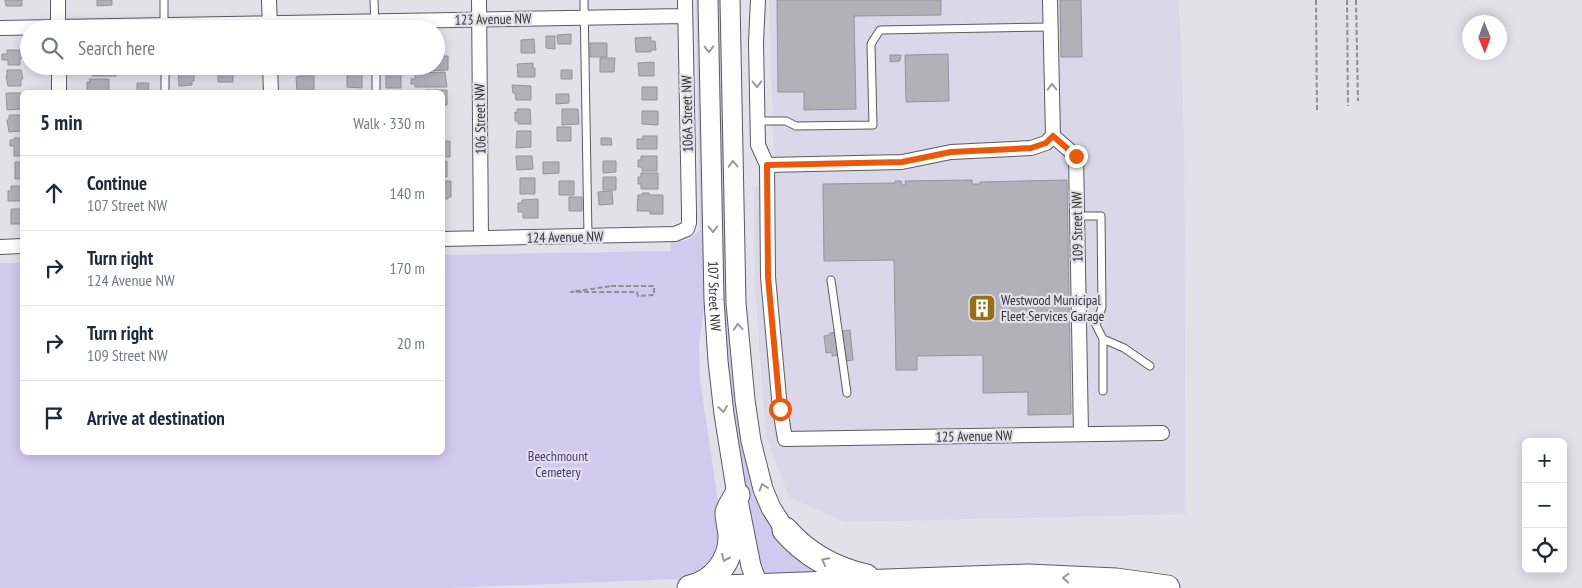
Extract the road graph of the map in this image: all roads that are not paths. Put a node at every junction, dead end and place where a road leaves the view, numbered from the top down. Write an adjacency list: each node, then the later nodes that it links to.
1 (58, 0): 14 (street)
2 (164, 0): 15 (lane)
3 (269, 0): 16 (street)
4 (374, 0): 17 (lane)
5 (479, 0): 18 (street, 106 Street NW)
6 (584, 0): 13 (lane)
7 (685, 0): 12 (street, 106A Street NW)
8 (708, 0): 48 (main road, 107 Street NW, one-way to 48)
9 (730, 0): 49 (main road, 107 Street NW, one-way to 9)
10 (758, 0): 31 (street, one-way to 31)
11 (1050, 0): 20 (street)
12 (685, 16): 13 (street, 123 Avenue NW); 35 (street, 106A Street NW)
13 (585, 18): 18 (street, 123 Avenue NW); 36 (lane)
14 (58, 20)
15 (164, 20)
16 (270, 20)
17 (375, 20)
18 (479, 20): 19 (street, 123 Avenue NW); 37 (street, 106 Street NW)
19 (445, 22)
20 (1051, 27): 31 (lane); 32 (street, one-way to 20)
21 (0, 28): 22 (street, 123 Avenue NW)
22 (20, 28)
23 (59, 75): 27 (street)
24 (165, 75): 28 (lane)
25 (270, 75): 29 (street)
26 (376, 75): 30 (lane)
27 (59, 90)
28 (165, 90)
29 (271, 90)
30 (376, 90)
31 (758, 121): 33 (street)
32 (1053, 136): 33 (street); 34 (street, 109 Street NW)
33 (767, 165): 47 (street, 125 Avenue NW)
34 (1077, 216): 42 (lane); 47 (street, 109 Street NW)
35 (687, 228): 36 (street, 124 Avenue NW)
36 (588, 236): 37 (street, 124 Avenue NW)
37 (481, 238): 38 (street, 124 Avenue NW)
38 (445, 239)
39 (0, 246): 40 (street)
40 (20, 246)
41 (831, 280): 45 (lane)
42 (1103, 339): 43 (lane); 44 (lane)
43 (1150, 366)
44 (1103, 391)
45 (847, 394)
46 (1162, 433): 47 (street, 125 Avenue NW)
47 (1081, 434)
48 (738, 496): 51 (main road, 107 Street NW); 52 (highway, one-way to 52)
49 (785, 530): 50 (highway, one-way to 49)
50 (906, 581): 51 (highway); 54 (highway, one-way to 50)
51 (759, 587): 53 (highway)
52 (690, 588)
53 (722, 588)
54 (1167, 588)

